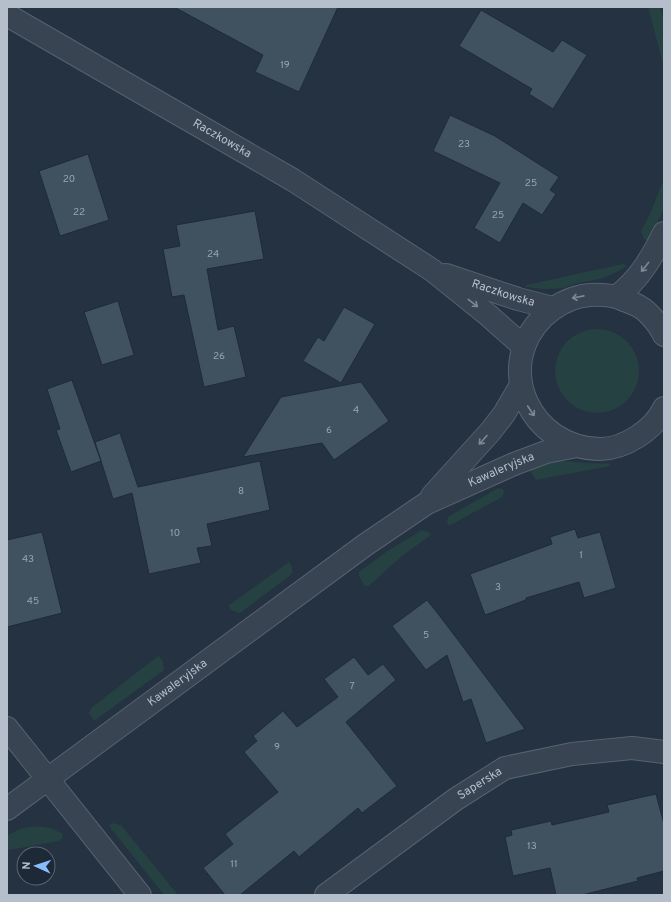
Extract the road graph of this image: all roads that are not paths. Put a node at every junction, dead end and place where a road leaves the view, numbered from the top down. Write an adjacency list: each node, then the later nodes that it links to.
1 (7, 15): 3 (street, Raczkowska)
2 (664, 233): 4 (street, one-way to 4)
3 (432, 270): 5 (street, Raczkowska); 7 (street, Raczkowska, one-way to 7)
4 (617, 296): 5 (street, one-way to 5); 6 (street)
5 (553, 308): 7 (street)
6 (663, 327)
7 (524, 347): 8 (street)
8 (521, 385): 11 (street, one-way to 11); 12 (street, Kawaleryjska, one-way to 12)
9 (664, 408): 10 (street)
10 (655, 433): 11 (street)
11 (578, 446): 12 (street, Kawaleryjska)
12 (427, 502): 15 (street, Kawaleryjska)
13 (7, 728): 15 (street)
14 (664, 752): 18 (street, Saperska)
15 (48, 779): 16 (street, Kawaleryjska); 17 (street)
16 (7, 809)
17 (140, 895)
18 (326, 895)

